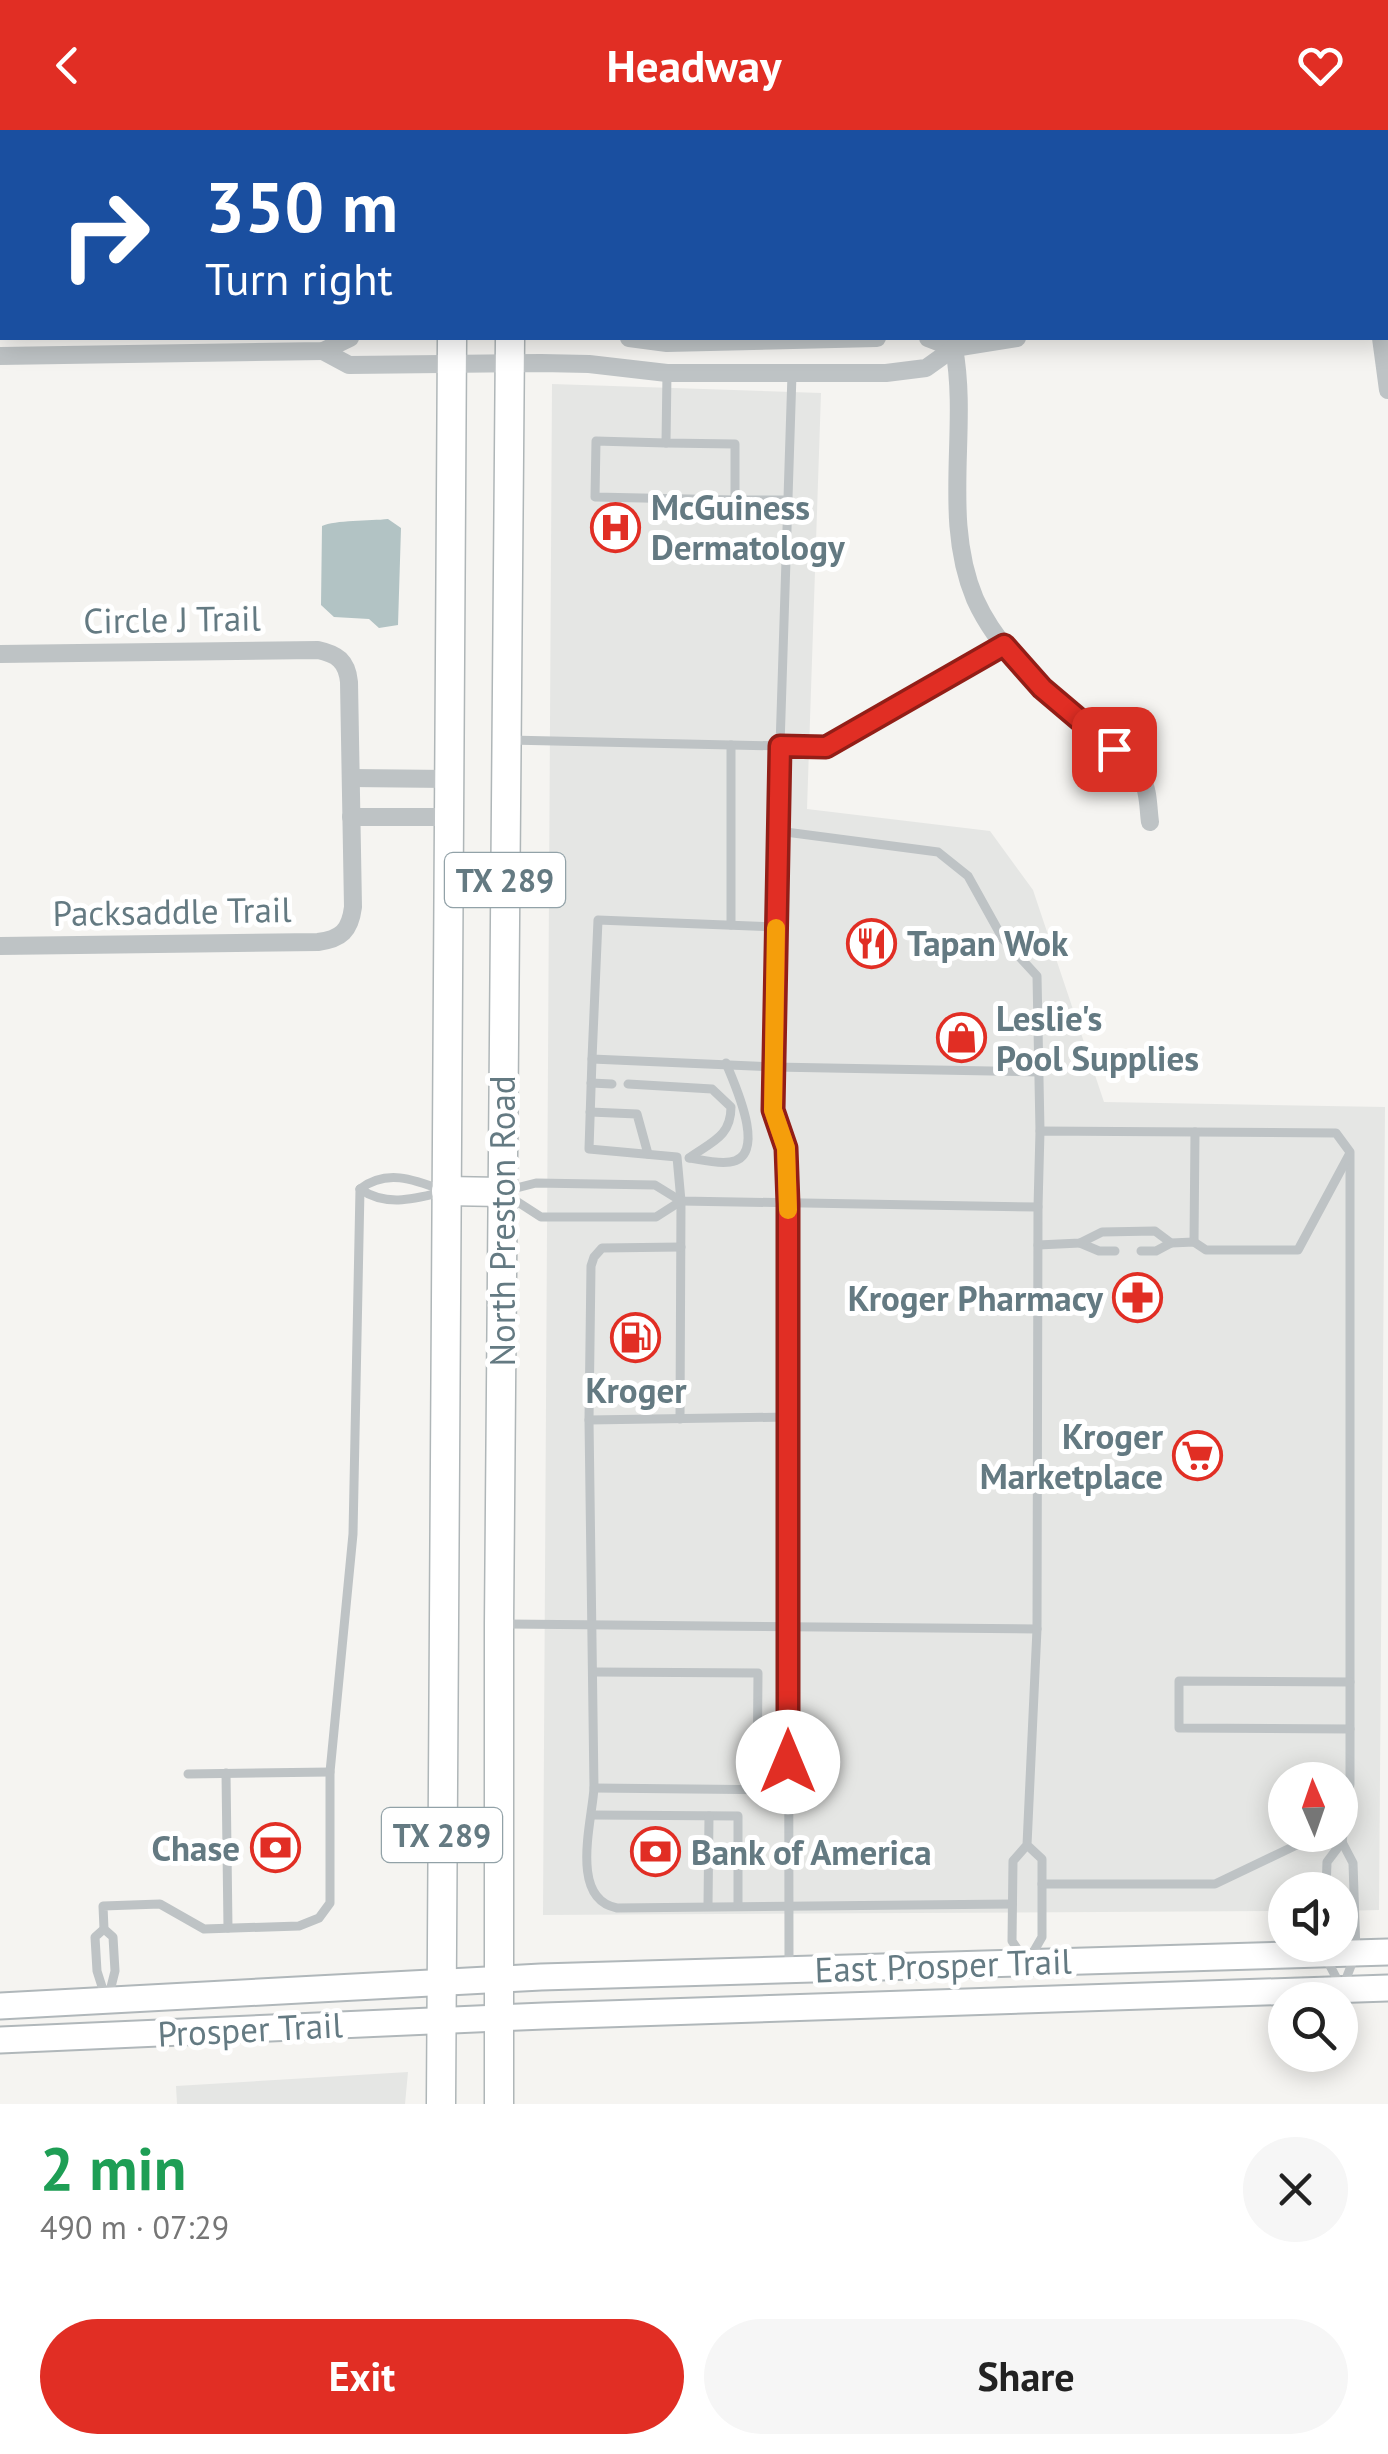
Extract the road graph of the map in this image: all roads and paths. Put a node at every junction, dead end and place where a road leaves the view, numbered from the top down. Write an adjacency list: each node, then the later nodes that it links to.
1 (346, 340): 11 (street)
2 (645, 340): 3 (street)
3 (764, 340)
4 (796, 340): 14 (street)
5 (933, 340): 8 (street)
6 (1004, 340): 8 (street)
7 (1382, 340): 15 (street)
8 (954, 348): 14 (street); 19 (street)
9 (452, 350): 10 (street); 11 (street); 25 (main road, North Preston Road / TX 289)
10 (509, 350): 13 (street); 21 (main road, North Preston Road / TX 289)
11 (323, 351): 12 (street)
12 (0, 356)
13 (667, 373): 14 (street); 16 (lane)
14 (792, 374): 18 (lane)
15 (1388, 390)
16 (666, 443): 17 (lane); 17 (lane)
17 (735, 500): 18 (lane)
18 (789, 500): 23 (lane)
19 (1004, 645): 23 (lane); 28 (street)
20 (0, 654): 24 (street, Circle J Trail)
21 (506, 740): 22 (lane); 49 (main road, North Preston Road / TX 289)
22 (731, 745): 23 (lane); 30 (lane)
23 (780, 746): 29 (lane)
24 (351, 778): 25 (street); 26 (street)
25 (448, 779): 27 (main road, North Preston Road / TX 289)
26 (351, 817): 27 (street); 32 (street, Packsaddle Trail)
27 (448, 817): 48 (main road, North Preston Road / TX 289)
28 (1150, 822)
29 (778, 831): 31 (lane); 36 (lane)
30 (730, 925): 31 (lane); 33 (lane)
31 (776, 927): 35 (lane)
32 (0, 946)
33 (592, 1059): 34 (lane); 37 (lane)
34 (726, 1063): 35 (lane); 46 (lane)
35 (774, 1067): 36 (lane); 51 (lane)
36 (1039, 1072): 41 (lane)
37 (591, 1083): 38 (lane); 40 (lane)
38 (612, 1084)
39 (628, 1084): 46 (lane)
40 (590, 1112): 44 (lane); 44 (lane)
41 (1040, 1131): 42 (lane); 52 (lane)
42 (1196, 1132): 43 (lane); 53 (lane)
43 (1350, 1152): 53 (lane); 68 (lane)
44 (648, 1154): 45 (lane)
45 (677, 1157): 46 (lane); 50 (lane)
46 (689, 1158)
47 (360, 1189): 48 (lane); 48 (lane); 71 (lane)
48 (446, 1191): 49 (main road); 94 (main road, North Preston Road / TX 289)
49 (502, 1192): 50 (lane); 50 (lane); 63 (main road, North Preston Road / TX 289)
50 (681, 1201): 51 (lane); 57 (lane)
51 (788, 1204): 52 (lane); 60 (lane)
52 (1038, 1207): 55 (lane)
53 (1194, 1242): 54 (lane)
54 (1171, 1243): 56 (lane); 58 (lane)
55 (1038, 1244): 56 (lane); 66 (lane)
56 (1080, 1244): 59 (lane)
57 (681, 1248): 61 (lane); 62 (lane)
58 (1141, 1251)
59 (1115, 1252)
60 (787, 1417): 61 (lane); 65 (lane)
61 (680, 1418): 62 (lane)
62 (589, 1420): 64 (lane)
63 (498, 1624): 64 (lane); 93 (main road, North Preston Road / TX 289)
64 (593, 1625): 65 (lane); 67 (lane)
65 (788, 1627): 66 (lane); 76 (lane)
66 (1037, 1629): 79 (lane)
67 (594, 1672): 74 (lane); 75 (lane)
68 (1350, 1682): 69 (lane); 69 (lane)
69 (1350, 1730): 70 (lane)
70 (1350, 1762)
71 (330, 1772): 72 (lane); 86 (lane)
72 (226, 1773): 73 (lane); 86 (lane)
73 (188, 1774)
74 (594, 1788): 75 (lane); 77 (lane)
75 (757, 1790): 76 (lane)
76 (788, 1790): 83 (lane)
77 (593, 1815): 78 (lane); 85 (lane)
78 (708, 1816): 82 (lane); 85 (lane)
79 (1027, 1845): 81 (lane); 84 (lane)
80 (1282, 1852): 81 (lane)
81 (1042, 1884): 91 (lane)
82 (738, 1904): 83 (lane); 85 (lane)
83 (788, 1904): 84 (lane); 92 (lane)
84 (1012, 1904): 91 (lane)
85 (708, 1905)
86 (228, 1928): 87 (lane)
87 (104, 1929): 98 (lane); 98 (lane)
88 (1268, 1952): 91 (main road, East Prosper Trail)
89 (1388, 1952): 90 (main road, East Prosper Trail)
90 (1358, 1954)
91 (1027, 1963): 92 (main road, East Prosper Trail); 99 (main road)
92 (789, 1970): 93 (main road, East Prosper Trail)
93 (498, 1978): 94 (main road, Prosper Trail); 101 (main road, North Preston Road / TX 289)
94 (441, 1982): 98 (main road, Prosper Trail); 102 (main road, North Preston Road / TX 289)
95 (1388, 1988): 96 (main road, East Prosper Trail)
96 (1358, 1989)
97 (1268, 1993): 99 (main road, East Prosper Trail)
98 (107, 2001): 100 (main road, Prosper Trail)
99 (1026, 2002): 101 (main road, East Prosper Trail)
100 (0, 2006)
101 (499, 2018): 102 (main road, Prosper Trail); 105 (main road, North Preston Road / TX 289)
102 (442, 2020): 103 (main road, Prosper Trail); 104 (main road, North Preston Road / TX 289)
103 (0, 2040)
104 (440, 2104)
105 (499, 2104)

